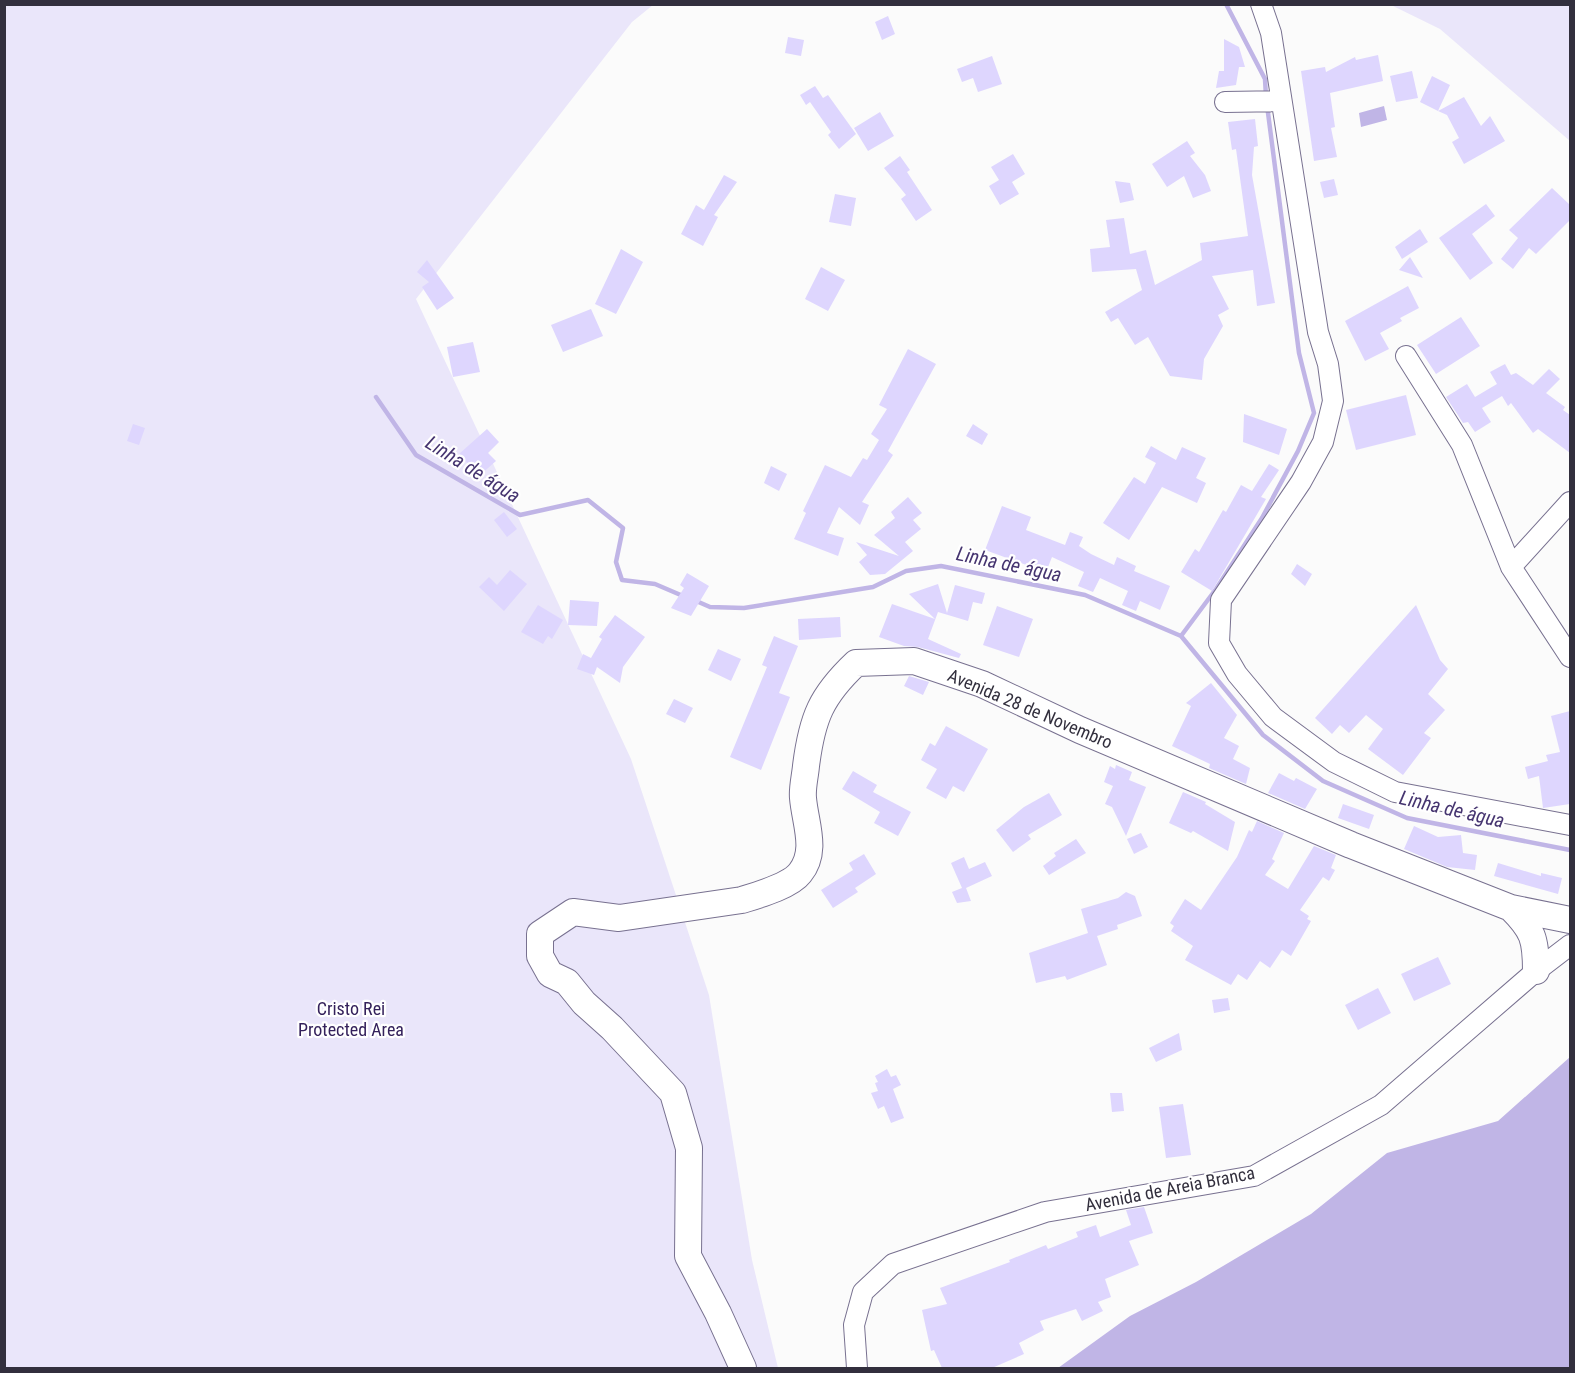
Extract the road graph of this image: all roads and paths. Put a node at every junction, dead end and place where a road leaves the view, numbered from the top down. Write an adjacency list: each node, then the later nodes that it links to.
1 (1261, 4): 2 (street)
2 (1280, 101): 3 (street); 8 (street)
3 (1225, 102)
4 (1406, 356): 6 (street)
5 (1570, 502): 6 (street)
6 (1511, 567): 7 (street)
7 (1570, 657)
8 (1570, 825)
9 (1511, 908): 10 (main road, Avenida 28 de Novembro); 12 (main road); 13 (main road, Avenida 28 de Novembro)
10 (1570, 920)
11 (1570, 945): 12 (street, Avenida de Areia Branca)
12 (1536, 971): 14 (street, Avenida de Areia Branca)
13 (743, 1368)
14 (857, 1368)

